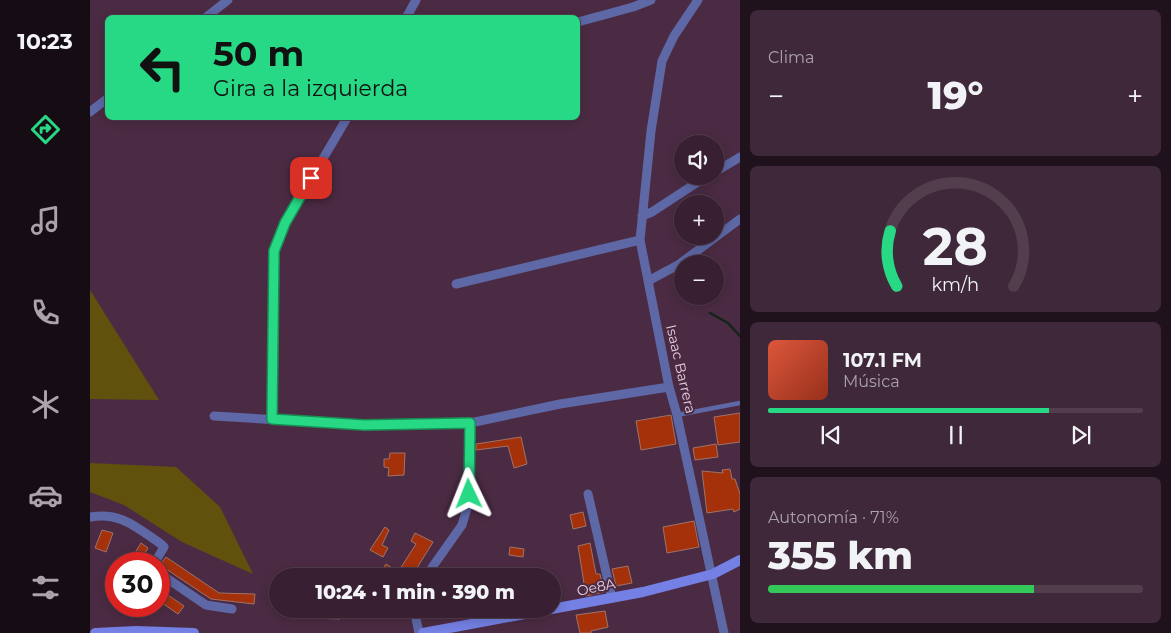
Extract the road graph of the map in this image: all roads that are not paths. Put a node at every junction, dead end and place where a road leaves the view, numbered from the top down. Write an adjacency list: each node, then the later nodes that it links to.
1 (228, 0): 5 (street)
2 (416, 0): 6 (street)
3 (651, 0): 7 (street)
4 (698, 0): 14 (street, Isaac Barrera)
5 (209, 15)
6 (408, 15)
7 (580, 21)
8 (105, 100): 9 (street)
9 (90, 112)
10 (346, 120): 23 (street)
11 (740, 157): 12 (street)
12 (724, 167)
13 (693, 185): 14 (street)
14 (642, 216): 16 (street, Isaac Barrera)
15 (740, 218): 17 (street)
16 (640, 240): 17 (street, Isaac Barrera); 18 (street)
17 (648, 281): 19 (street, Isaac Barrera)
18 (456, 284)
19 (669, 387): 21 (street, Isaac Barrera); 24 (street)
20 (740, 404): 21 (lane)
21 (677, 415): 30 (street, Isaac Barrera)
22 (214, 416): 23 (street)
23 (272, 419): 24 (street)
24 (470, 423): 29 (street)
25 (588, 494): 32 (street)
26 (90, 516): 27 (street)
27 (161, 552)
28 (740, 560): 30 (street, Oe8A)
29 (432, 568)
30 (713, 574): 32 (street, Oe8A); 39 (street, Isaac Barrera)
31 (170, 580): 33 (street)
32 (612, 598): 38 (street, Oe8A)
33 (232, 609)
34 (416, 618): 37 (street)
35 (95, 633): 36 (street)
36 (194, 633)
37 (419, 633)
38 (423, 633)
39 (724, 633)

